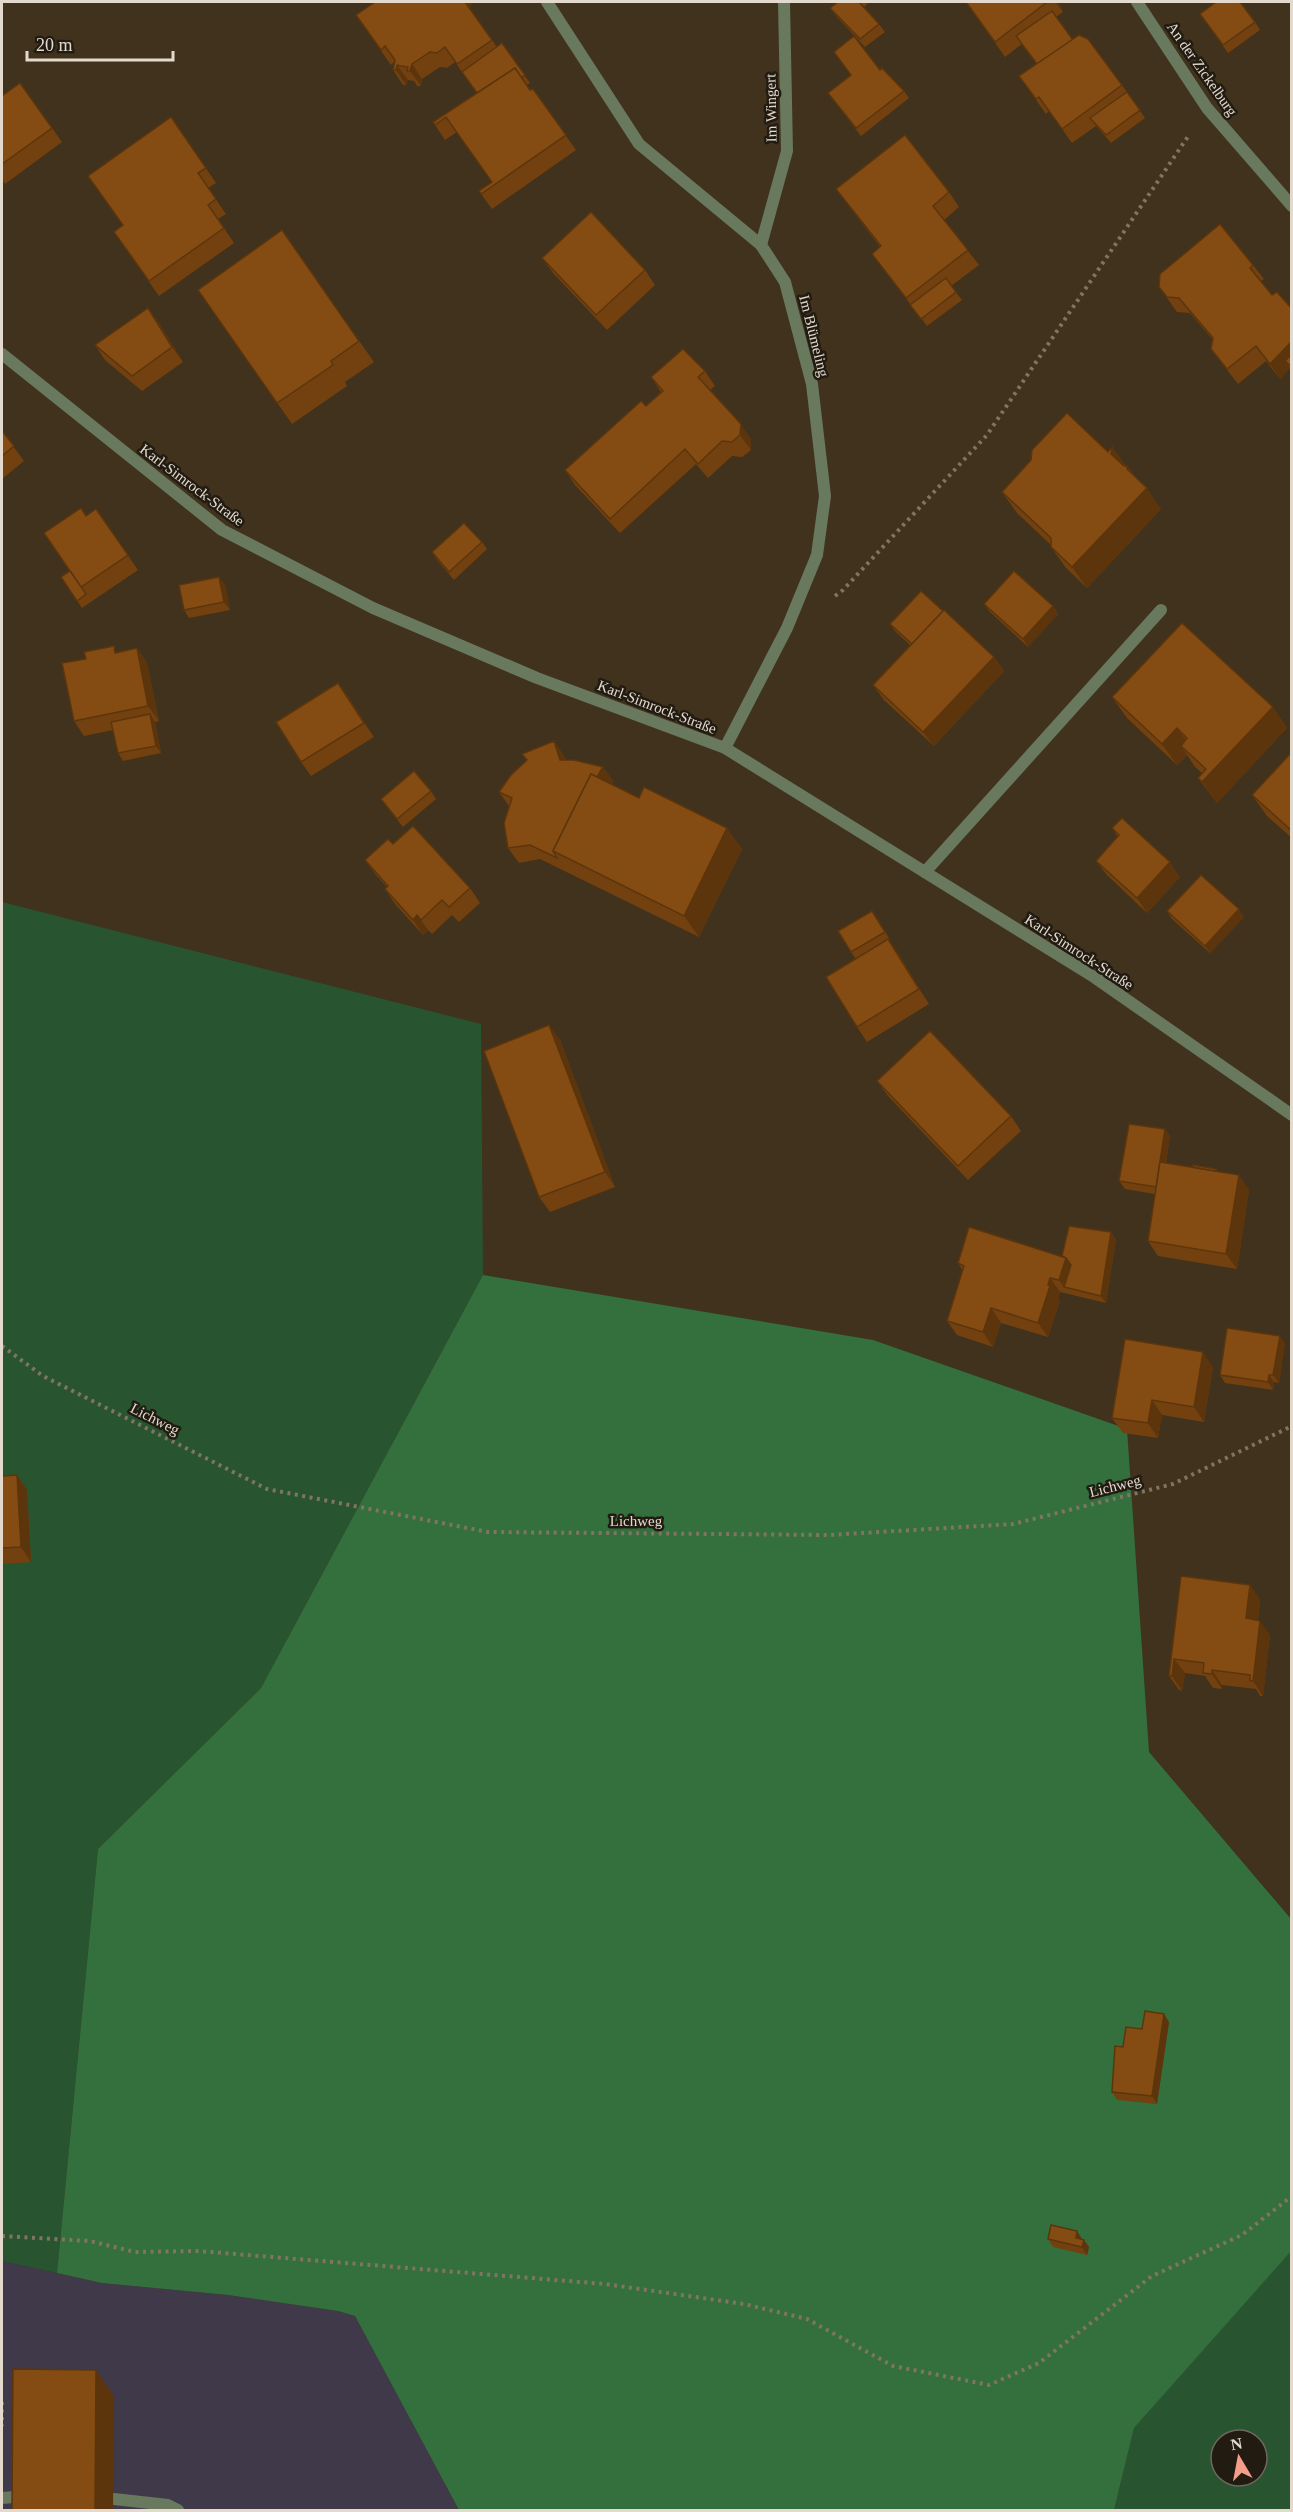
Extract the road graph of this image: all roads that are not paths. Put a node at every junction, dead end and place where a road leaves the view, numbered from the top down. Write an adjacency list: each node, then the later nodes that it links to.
1 (547, 2): 5 (street, Im Blümeling)
2 (784, 2): 5 (street, Im Wingert)
3 (1137, 2): 4 (street, An der Zickelburg)
4 (1292, 206)
5 (761, 245): 8 (street, Im Blümeling)
6 (2, 354): 8 (street, Karl-Simrock-Straße)
7 (1161, 610): 9 (street)
8 (725, 748): 9 (street, Karl-Simrock-Straße)
9 (925, 872): 10 (street, Karl-Simrock-Straße)
10 (1292, 1115)
11 (31, 2496): 12 (street)
12 (2, 2498)
13 (114, 2499): 14 (street)
14 (178, 2511)

